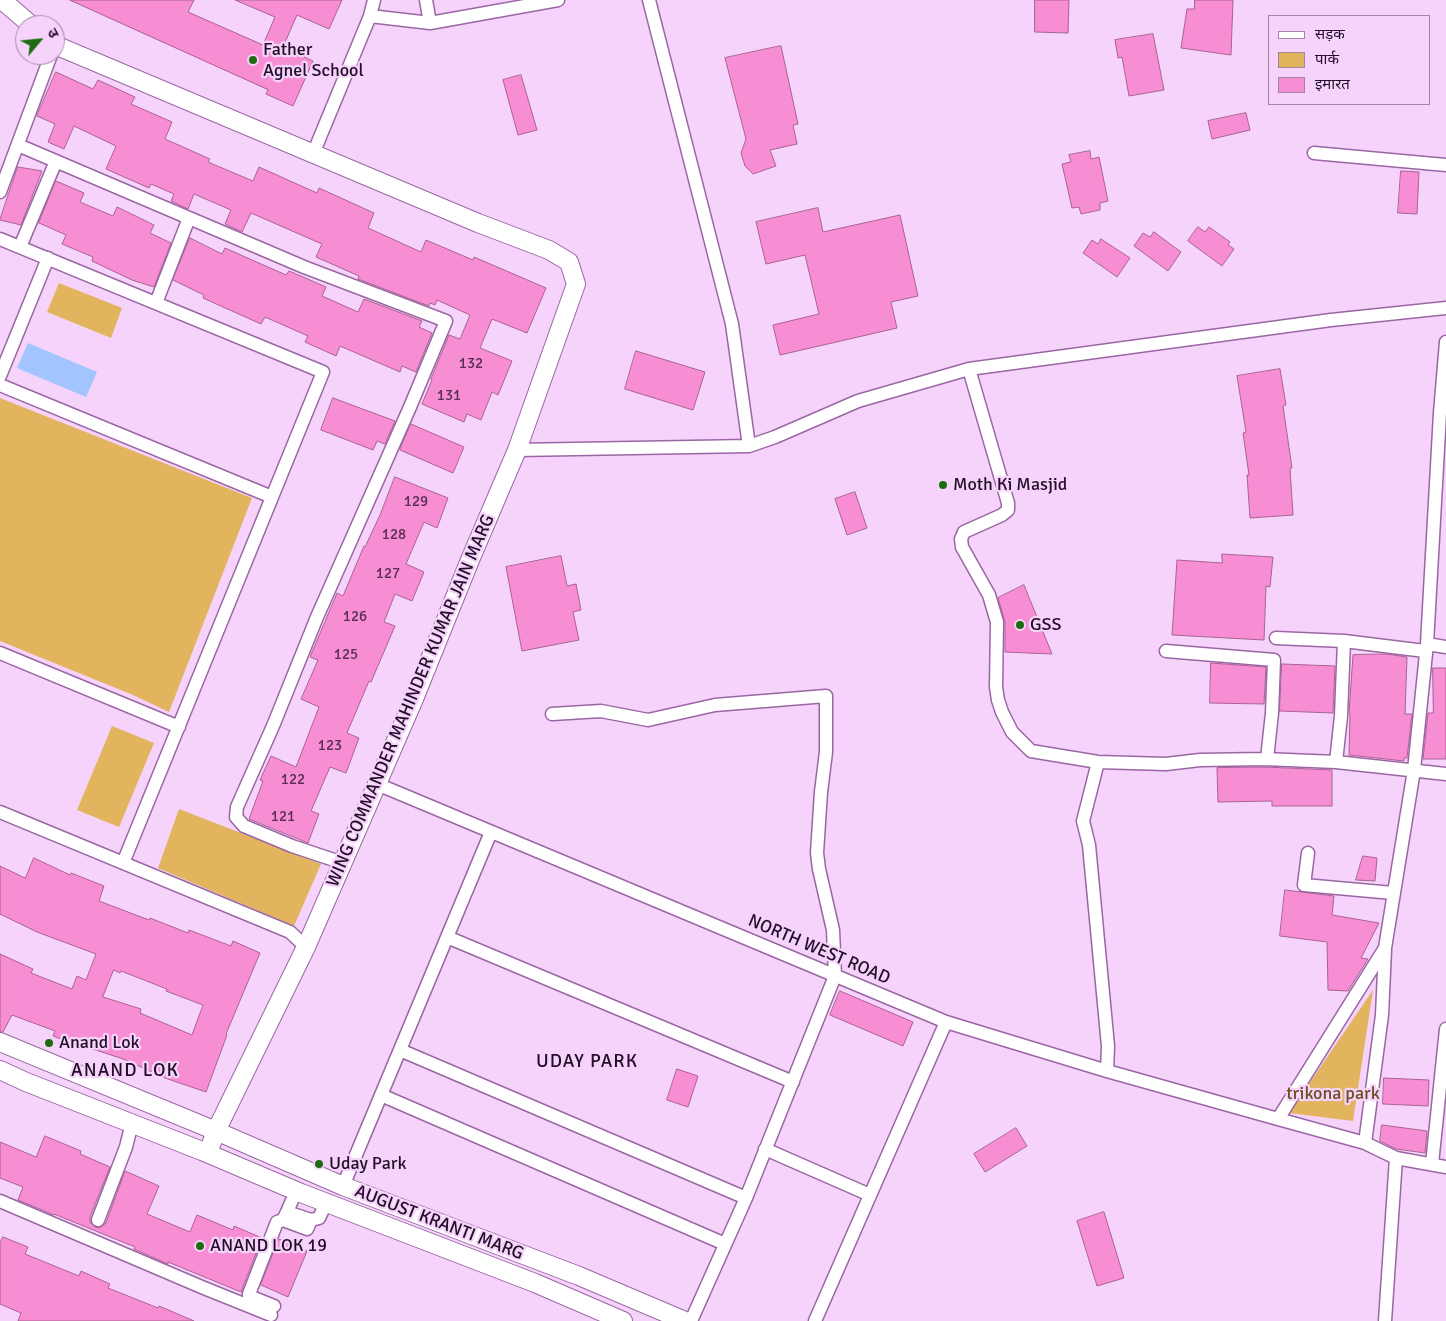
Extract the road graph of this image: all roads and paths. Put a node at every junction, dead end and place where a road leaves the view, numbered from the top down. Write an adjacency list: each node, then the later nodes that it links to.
1 (2, 0): 6 (street)
2 (374, 0): 7 (street)
3 (426, 0): 8 (street)
4 (558, 0): 8 (street)
5 (649, 0): 27 (street)
6 (19, 15)
7 (370, 16): 8 (street); 13 (street)
8 (430, 23)
9 (65, 49): 13 (street)
10 (47, 65): 11 (street)
11 (18, 145): 14 (street); 16 (street)
12 (1314, 153): 15 (street)
13 (313, 154): 28 (street, WING COMMANDER MAHINDER KUMAR JAIN MARG)
14 (56, 161): 17 (street); 19 (street)
15 (1446, 164)
16 (0, 192)
17 (189, 218): 21 (street); 48 (street)
18 (0, 238): 19 (street)
19 (20, 247): 20 (street)
20 (48, 258): 21 (street); 25 (street)
21 (156, 303): 29 (street)
22 (1446, 308): 24 (street)
23 (1446, 342): 32 (street)
24 (969, 369): 27 (street); 39 (street)
25 (0, 376)
26 (0, 385): 29 (street)
27 (749, 446): 28 (street)
28 (517, 450): 43 (street, WING COMMANDER MAHINDER KUMAR JAIN MARG)
29 (272, 497): 37 (street)
30 (1276, 638): 31 (street)
31 (1344, 641): 32 (street); 40 (street)
32 (1426, 647): 33 (street); 41 (street)
33 (1446, 647)
34 (1166, 651): 38 (street)
35 (0, 653): 37 (street)
36 (552, 714): 53 (street)
37 (179, 727): 47 (street)
38 (1267, 759): 39 (street); 40 (street)
39 (1098, 762): 59 (street)
40 (1336, 762): 41 (street)
41 (1414, 770): 42 (street); 49 (street)
42 (1446, 774)
43 (377, 784): 45 (street, NORTH WEST ROAD); 48 (street, WING COMMANDER MAHINDER KUMAR JAIN MARG)
44 (0, 812): 47 (street)
45 (491, 832): 50 (street); 53 (street, NORTH WEST ROAD)
46 (1308, 853): 49 (street)
47 (124, 863): 51 (street)
48 (343, 863): 51 (street, WING COMMANDER MAHINDER KUMAR JAIN MARG)
49 (1393, 893): 52 (street)
50 (447, 937): 57 (street); 60 (street)
51 (306, 947): 64 (street, WING COMMANDER MAHINDER KUMAR JAIN MARG)
52 (1385, 948): 62 (street); 65 (street)
53 (835, 976): 54 (street, NORTH WEST ROAD); 60 (street)
54 (946, 1022): 59 (street, NORTH WEST ROAD); 73 (street)
55 (1446, 1029): 69 (street)
56 (0, 1042): 64 (street, AUGUST KRANTI MARG)
57 (400, 1050): 61 (street); 74 (street)
58 (0, 1070): 63 (street, AUGUST KRANTI MARG)
59 (1107, 1071): 62 (street, NORTH WEST ROAD)
60 (793, 1082): 66 (street)
61 (381, 1095): 71 (street); 79 (street)
62 (1278, 1119): 65 (street, NORTH WEST ROAD)
63 (132, 1123): 67 (street, AUGUST KRANTI MARG); 78 (street)
64 (216, 1131): 67 (street, WING COMMANDER MAHINDER KUMAR JAIN MARG); 71 (street, AUGUST KRANTI MARG)
65 (1365, 1143): 68 (street, NORTH WEST ROAD)
66 (765, 1149): 73 (street); 74 (street)
67 (208, 1153): 72 (street, AUGUST KRANTI MARG)
68 (1396, 1158): 69 (street, NORTH WEST ROAD); 84 (street)
69 (1432, 1164): 70 (street, NORTH WEST ROAD)
70 (1446, 1167)
71 (343, 1186): 81 (street, AUGUST KRANTI MARG)
72 (296, 1191): 76 (street, AUGUST KRANTI MARG); 77 (street)
73 (870, 1195): 83 (street)
74 (746, 1198): 79 (street)
75 (0, 1201): 77 (street)
76 (326, 1203): 77 (street); 80 (street, AUGUST KRANTI MARG)
77 (285, 1216)
78 (98, 1220)
79 (725, 1244): 82 (street)
80 (623, 1321)
81 (685, 1321)
82 (690, 1321)
83 (815, 1321)
84 (1385, 1321)

